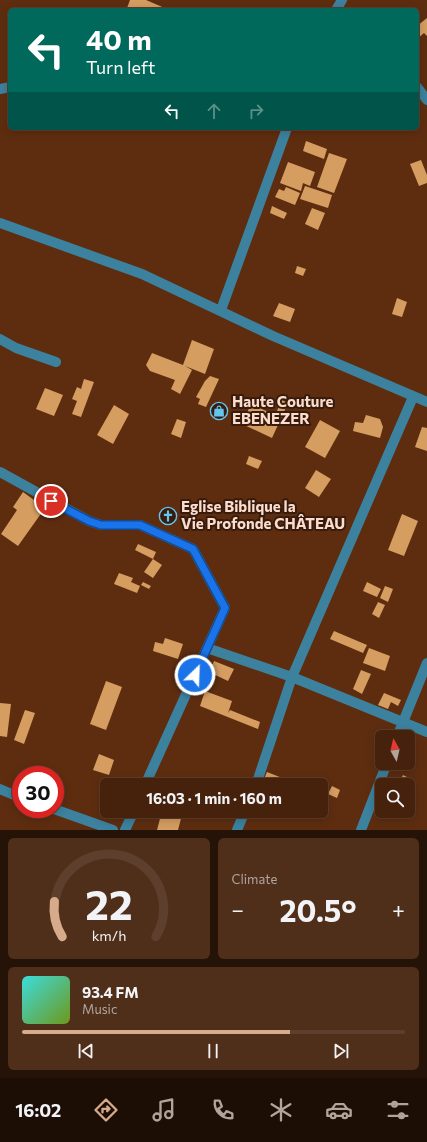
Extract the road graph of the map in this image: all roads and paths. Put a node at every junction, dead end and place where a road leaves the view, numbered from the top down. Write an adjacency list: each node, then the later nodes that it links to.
1 (419, 90): 2 (street)
2 (427, 100)
3 (286, 130): 5 (street)
4 (0, 223): 5 (street)
5 (221, 310): 8 (street)
6 (0, 339): 7 (street)
7 (56, 362)
8 (413, 397): 9 (street); 13 (street)
9 (427, 402)
10 (0, 472): 11 (street)
11 (207, 648): 13 (street); 18 (street)
12 (427, 663): 14 (street)
13 (292, 677): 14 (street); 19 (street)
14 (403, 722): 15 (street); 16 (street)
15 (400, 730)
16 (427, 732)
17 (384, 770): 28 (street)
18 (148, 778)
19 (258, 778)
20 (0, 789): 21 (street)
21 (12, 794)
22 (64, 813): 25 (street)
23 (131, 818): 26 (street)
24 (242, 818): 27 (street)
25 (113, 830)
26 (125, 830)
27 (237, 830)
28 (361, 830)

